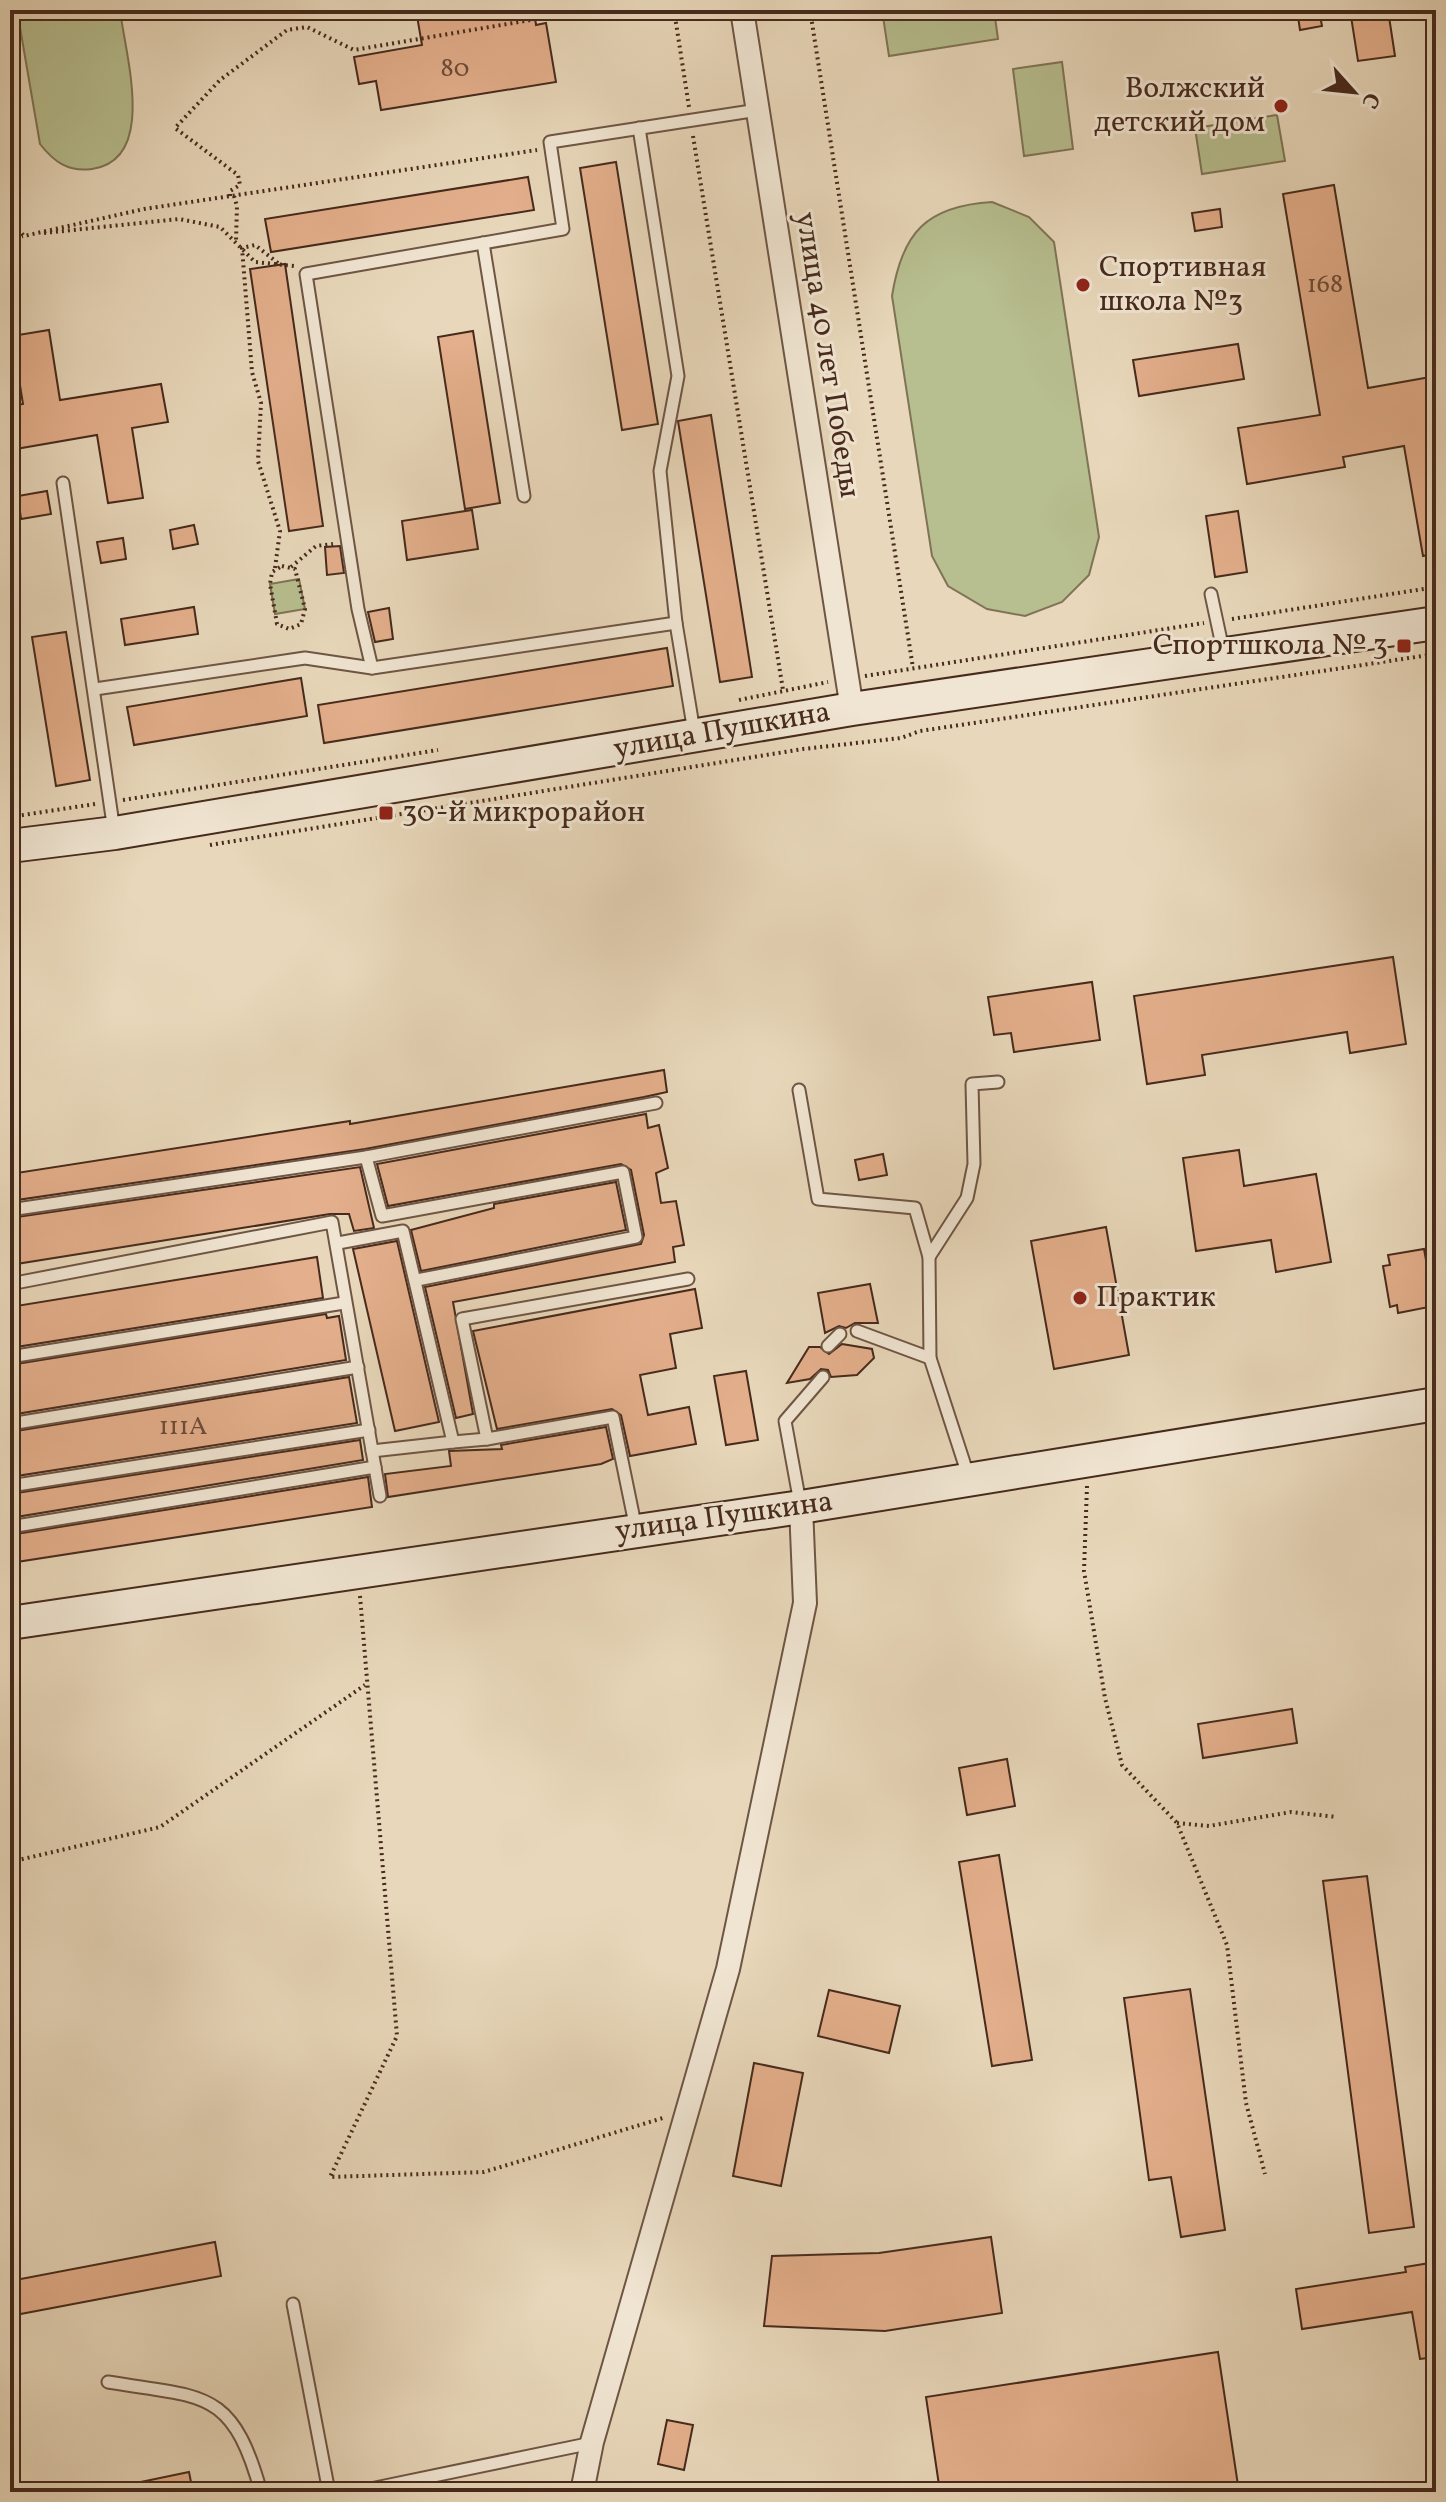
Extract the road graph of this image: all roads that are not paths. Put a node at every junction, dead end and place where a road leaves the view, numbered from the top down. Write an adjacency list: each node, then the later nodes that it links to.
1 (742, 10): 2 (street, улица 40 лет Победы)
2 (758, 110): 3 (lane); 13 (street, улица 40 лет Победы)
3 (639, 128): 4 (lane); 8 (lane)
4 (483, 243): 6 (lane); 11 (lane)
5 (63, 483): 12 (lane)
6 (524, 496)
7 (1211, 594): 10 (lane)
8 (676, 623): 11 (lane); 14 (lane)
9 (1436, 623): 10 (main road, улица Пушкина)
10 (1224, 655): 13 (main road, улица Пушкина)
11 (372, 668): 12 (lane)
12 (95, 689): 15 (lane)
13 (850, 694): 14 (main road, улица Пушкина)
14 (694, 735): 15 (main road, улица Пушкина)
15 (115, 833): 16 (main road, улица Пушкина)
16 (10, 846)
17 (998, 1082): 25 (lane)
18 (799, 1090): 25 (lane)
19 (656, 1103): 20 (lane)
20 (366, 1157): 21 (lane); 22 (lane)
21 (10, 1210)
22 (401, 1215): 23 (lane); 27 (lane)
23 (403, 1231): 24 (lane); 27 (lane)
24 (338, 1243): 28 (lane); 29 (lane)
25 (929, 1257): 34 (lane)
26 (688, 1279): 40 (lane)
27 (417, 1280): 41 (lane)
28 (10, 1284)
29 (344, 1303): 33 (lane); 35 (lane)
30 (857, 1331): 34 (lane)
31 (840, 1334): 32 (lane)
32 (828, 1346)
33 (10, 1357)
34 (930, 1358): 44 (lane)
35 (358, 1367): 38 (lane); 39 (lane)
36 (823, 1377): 47 (lane)
37 (1436, 1404): 44 (main road, улица Пушкина)
38 (10, 1424)
39 (369, 1430): 42 (lane); 45 (lane)
40 (487, 1439): 41 (lane); 49 (lane)
41 (453, 1442): 42 (lane)
42 (372, 1451): 43 (lane)
43 (375, 1467): 46 (lane); 48 (lane)
44 (969, 1478): 47 (main road, улица Пушкина)
45 (10, 1486)
46 (380, 1496)
47 (801, 1507): 49 (main road, улица Пушкина); 53 (street)
48 (10, 1527)
49 (636, 1529): 50 (main road, улица Пушкина)
50 (10, 1623)
51 (293, 2304): 55 (lane)
52 (108, 2382): 54 (lane)
53 (592, 2442): 56 (lane); 57 (street)
54 (261, 2492)
55 (329, 2492)
56 (356, 2492)
57 (582, 2492)

